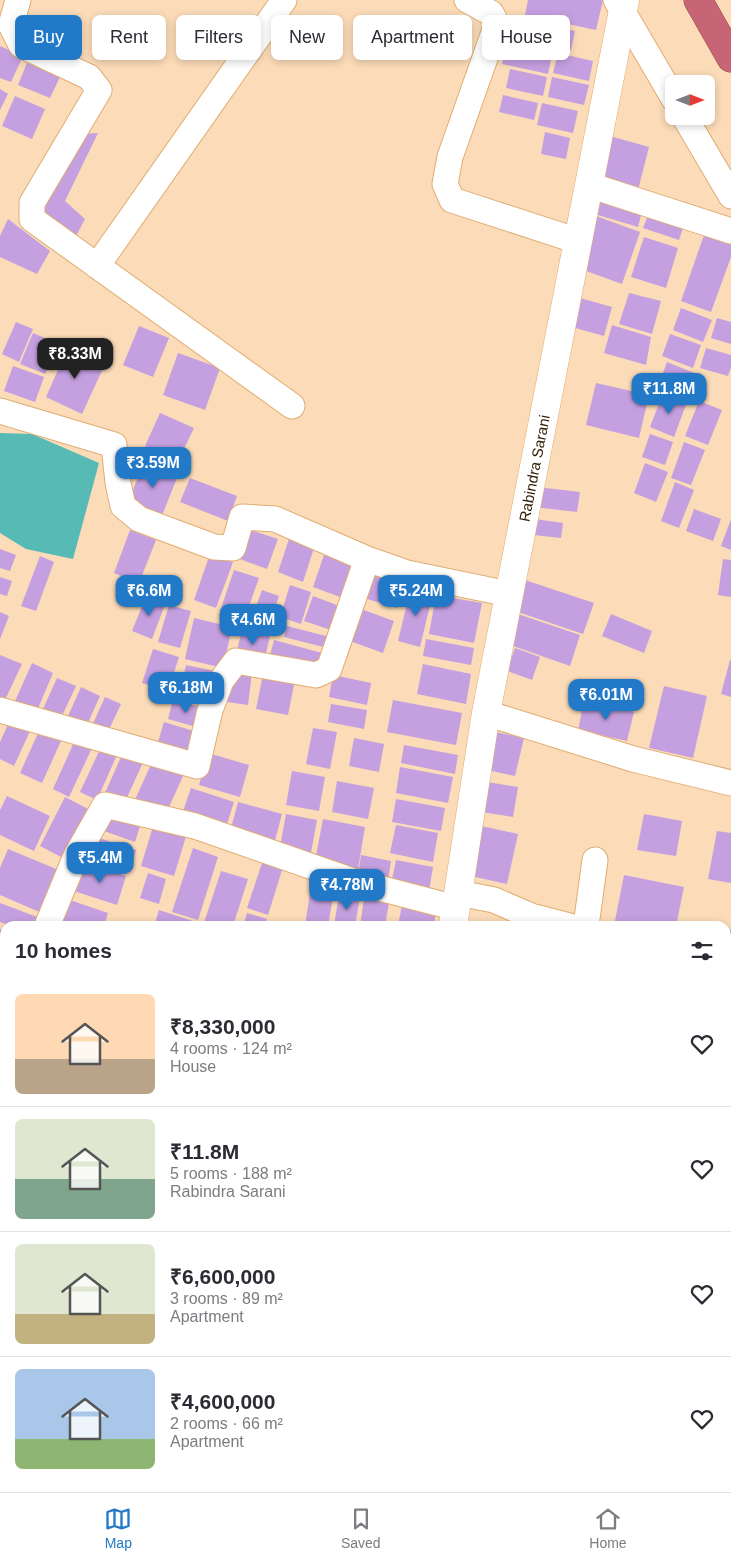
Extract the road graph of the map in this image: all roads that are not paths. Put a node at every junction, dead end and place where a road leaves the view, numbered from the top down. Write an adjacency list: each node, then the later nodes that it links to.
1 (18, 0): 13 (street)
2 (284, 0): 13 (street)
3 (467, 0): 12 (street)
4 (698, 0): 6 (highway)
5 (622, 4): 7 (street); 9 (street, Rabindra Sarani)
6 (731, 58)
7 (665, 83)
8 (689, 125): 10 (street)
9 (589, 185): 11 (street); 12 (street, Rabindra Sarani)
10 (731, 196)
11 (731, 231)
12 (578, 241): 17 (street, Rabindra Sarani)
13 (97, 266): 14 (street)
14 (292, 406)
15 (0, 411): 16 (street)
16 (367, 559): 17 (street); 18 (street)
17 (508, 594): 19 (street, Rabindra Sarani)
18 (0, 710)
19 (486, 713): 20 (street); 22 (street, Rabindra Sarani)
20 (731, 783)
21 (595, 860): 25 (street)
22 (456, 909): 23 (street); 24 (street)
23 (49, 921)
24 (550, 921)
25 (587, 921)

